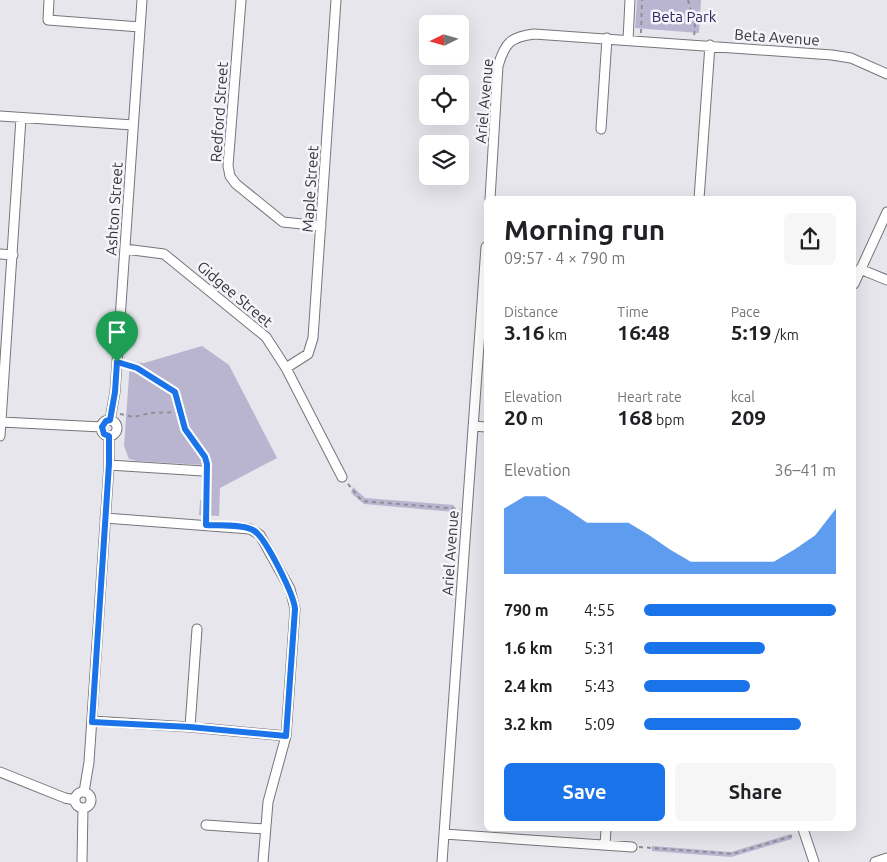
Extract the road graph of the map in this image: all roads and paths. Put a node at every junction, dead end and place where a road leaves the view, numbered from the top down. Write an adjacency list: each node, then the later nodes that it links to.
1 (49, 0): 8 (street)
2 (142, 0): 8 (street, Ashton Street)
3 (241, 0): 23 (street, Redford Street)
4 (336, 0): 23 (street, Maple Street)
5 (630, 0): 11 (street)
6 (642, 0): 12 (path)
7 (688, 0): 13 (path)
8 (140, 27): 18 (street, Ashton Street)
9 (607, 38): 10 (street, Beta Avenue); 11 (street, Beta Avenue); 19 (street)
10 (512, 39): 20 (street, Ariel Avenue)
11 (628, 40): 12 (street, Beta Avenue)
12 (641, 40): 13 (street, Beta Avenue)
13 (694, 44): 14 (street, Beta Avenue)
14 (710, 46): 15 (street, Beta Avenue); 21 (street)
15 (887, 74)
16 (0, 116): 17 (street)
17 (21, 118): 18 (street); 26 (street)
18 (133, 125): 24 (street, Ashton Street)
19 (601, 129)
20 (490, 196)
21 (700, 196)
22 (887, 212): 27 (street)
23 (321, 226): 33 (street, Maple Street)
24 (124, 250): 32 (street, Ashton Street); 33 (street, Gidgee Street)
25 (0, 254): 26 (street)
26 (13, 255): 36 (street)
27 (860, 269): 28 (street); 29 (street)
28 (856, 279)
29 (887, 280)
30 (484, 302): 31 (street, Ariel Avenue)
31 (483, 329): 37 (street, Ariel Avenue)
32 (117, 362): 34 (path); 35 (street, Ashton Street)
33 (286, 368): 44 (street, Gidgee Street)
34 (180, 412): 35 (path); 43 (path)
35 (110, 416): 38 (street); 41 (street, Ashton Street)
36 (1, 422): 38 (street); 40 (street)
37 (473, 426): 39 (street); 45 (street, Ariel Avenue)
38 (102, 427): 41 (street)
39 (484, 427)
40 (0, 436)
41 (109, 436): 42 (street)
42 (109, 464): 43 (street); 46 (street)
43 (206, 473): 47 (path)
44 (342, 477): 45 (path)
45 (468, 510): 60 (street, Ariel Avenue)
46 (105, 518): 47 (street); 49 (street)
47 (206, 525): 51 (street)
48 (197, 629): 50 (street)
49 (92, 722): 50 (street); 53 (street)
50 (190, 727): 51 (street)
51 (286, 736): 57 (street)
52 (0, 772): 54 (street)
53 (84, 792): 54 (street); 55 (street)
54 (75, 800): 55 (street)
55 (83, 808): 65 (street)
56 (206, 825): 57 (street)
57 (265, 829): 66 (street)
58 (606, 831): 62 (street)
59 (804, 831): 68 (street)
60 (444, 834): 62 (street); 67 (street, Ariel Avenue)
61 (794, 835): 63 (path)
62 (605, 845): 63 (street)
63 (632, 847)
64 (887, 858): 69 (street)
65 (82, 862)
66 (262, 862)
67 (442, 862)
68 (814, 862)
69 (875, 862)

